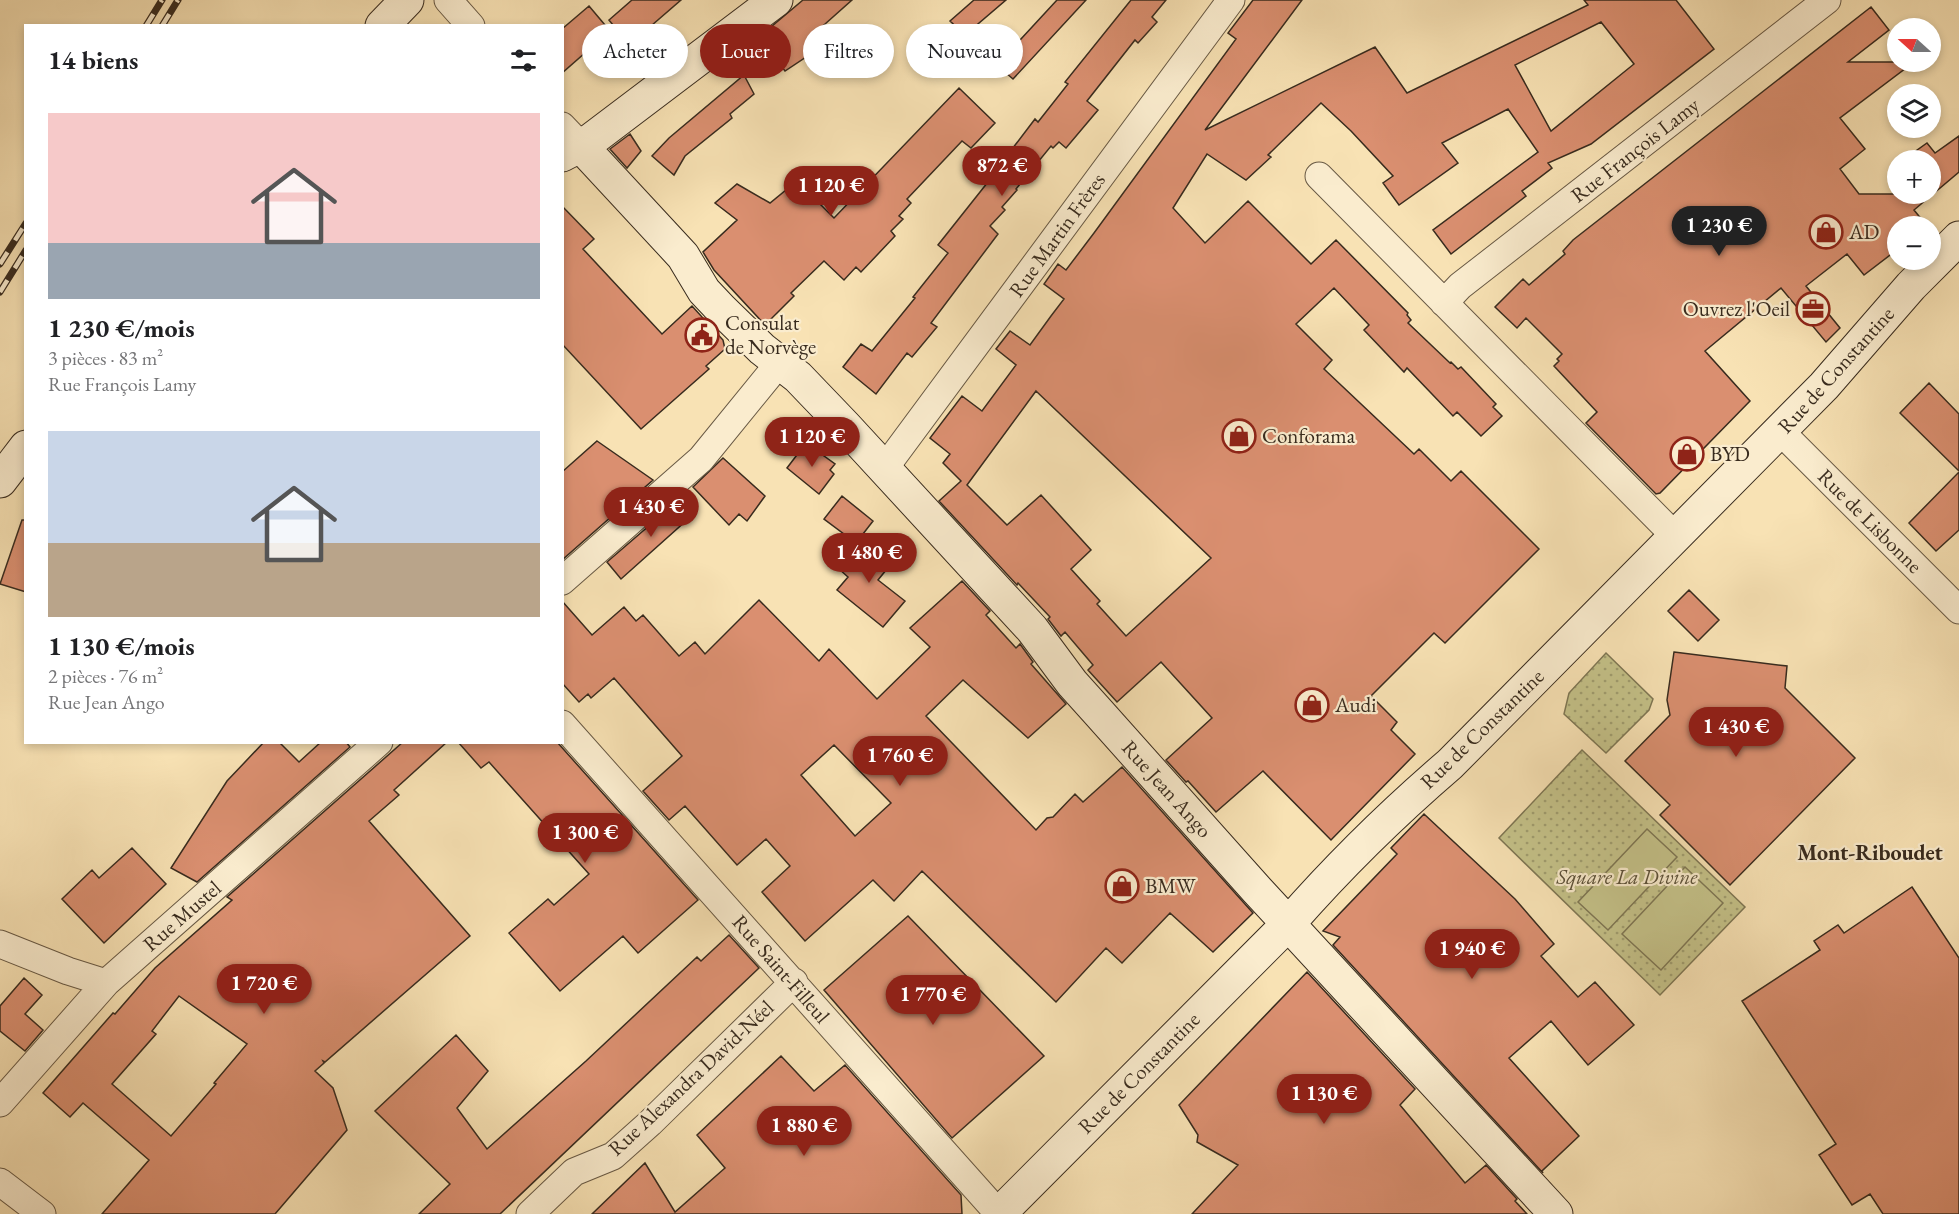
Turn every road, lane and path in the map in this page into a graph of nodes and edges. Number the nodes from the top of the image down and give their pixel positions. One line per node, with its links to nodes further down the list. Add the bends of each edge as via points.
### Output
1 (407, 0): 6 (street)
2 (448, 0): 7 (street)
3 (776, 0): 8 (street)
4 (1231, 0): 15 (street, Rue Martin Frères)
5 (1827, 0): 11 (street, Rue François Lamy, via 1460,286)
6 (384, 24)
7 (469, 24)
8 (569, 143): 12 (street, Rue Jean Ango, via 683,256 716,303)
9 (1319, 176): 11 (street)
10 (1959, 238): 13 (street, Rue de Constantine)
11 (1444, 303): 17 (street)
12 (780, 362): 15 (street, Rue Jean Ango); 18 (street, via 701,459)
13 (1780, 431): 17 (street, Rue de Constantine); 19 (street, Rue de Lisbonne)
14 (24, 450): 16 (street)
15 (884, 469): 22 (street, Rue Jean Ango, via 1032,629 1072,683)
16 (0, 481)
17 (1675, 536): 22 (street, Rue de Constantine)
18 (564, 579)
19 (1959, 610)
20 (564, 726): 24 (street, Rue Saint-Filleul)
21 (377, 744): 25 (street, Rue Mustel)
22 (1289, 923): 30 (street, Rue de Constantine); 31 (street, Rue Jean Ango)
23 (0, 944): 25 (street)
24 (794, 982): 29 (street, Rue Alexandra David-Néel, via 613,1156 574,1172); 30 (street, Rue Saint-Filleul)
25 (106, 983): 26 (street, Rue Mustel)
26 (0, 1103)
27 (0, 1182): 28 (street)
28 (42, 1214)
29 (530, 1214)
30 (999, 1214)
31 (1556, 1214)

